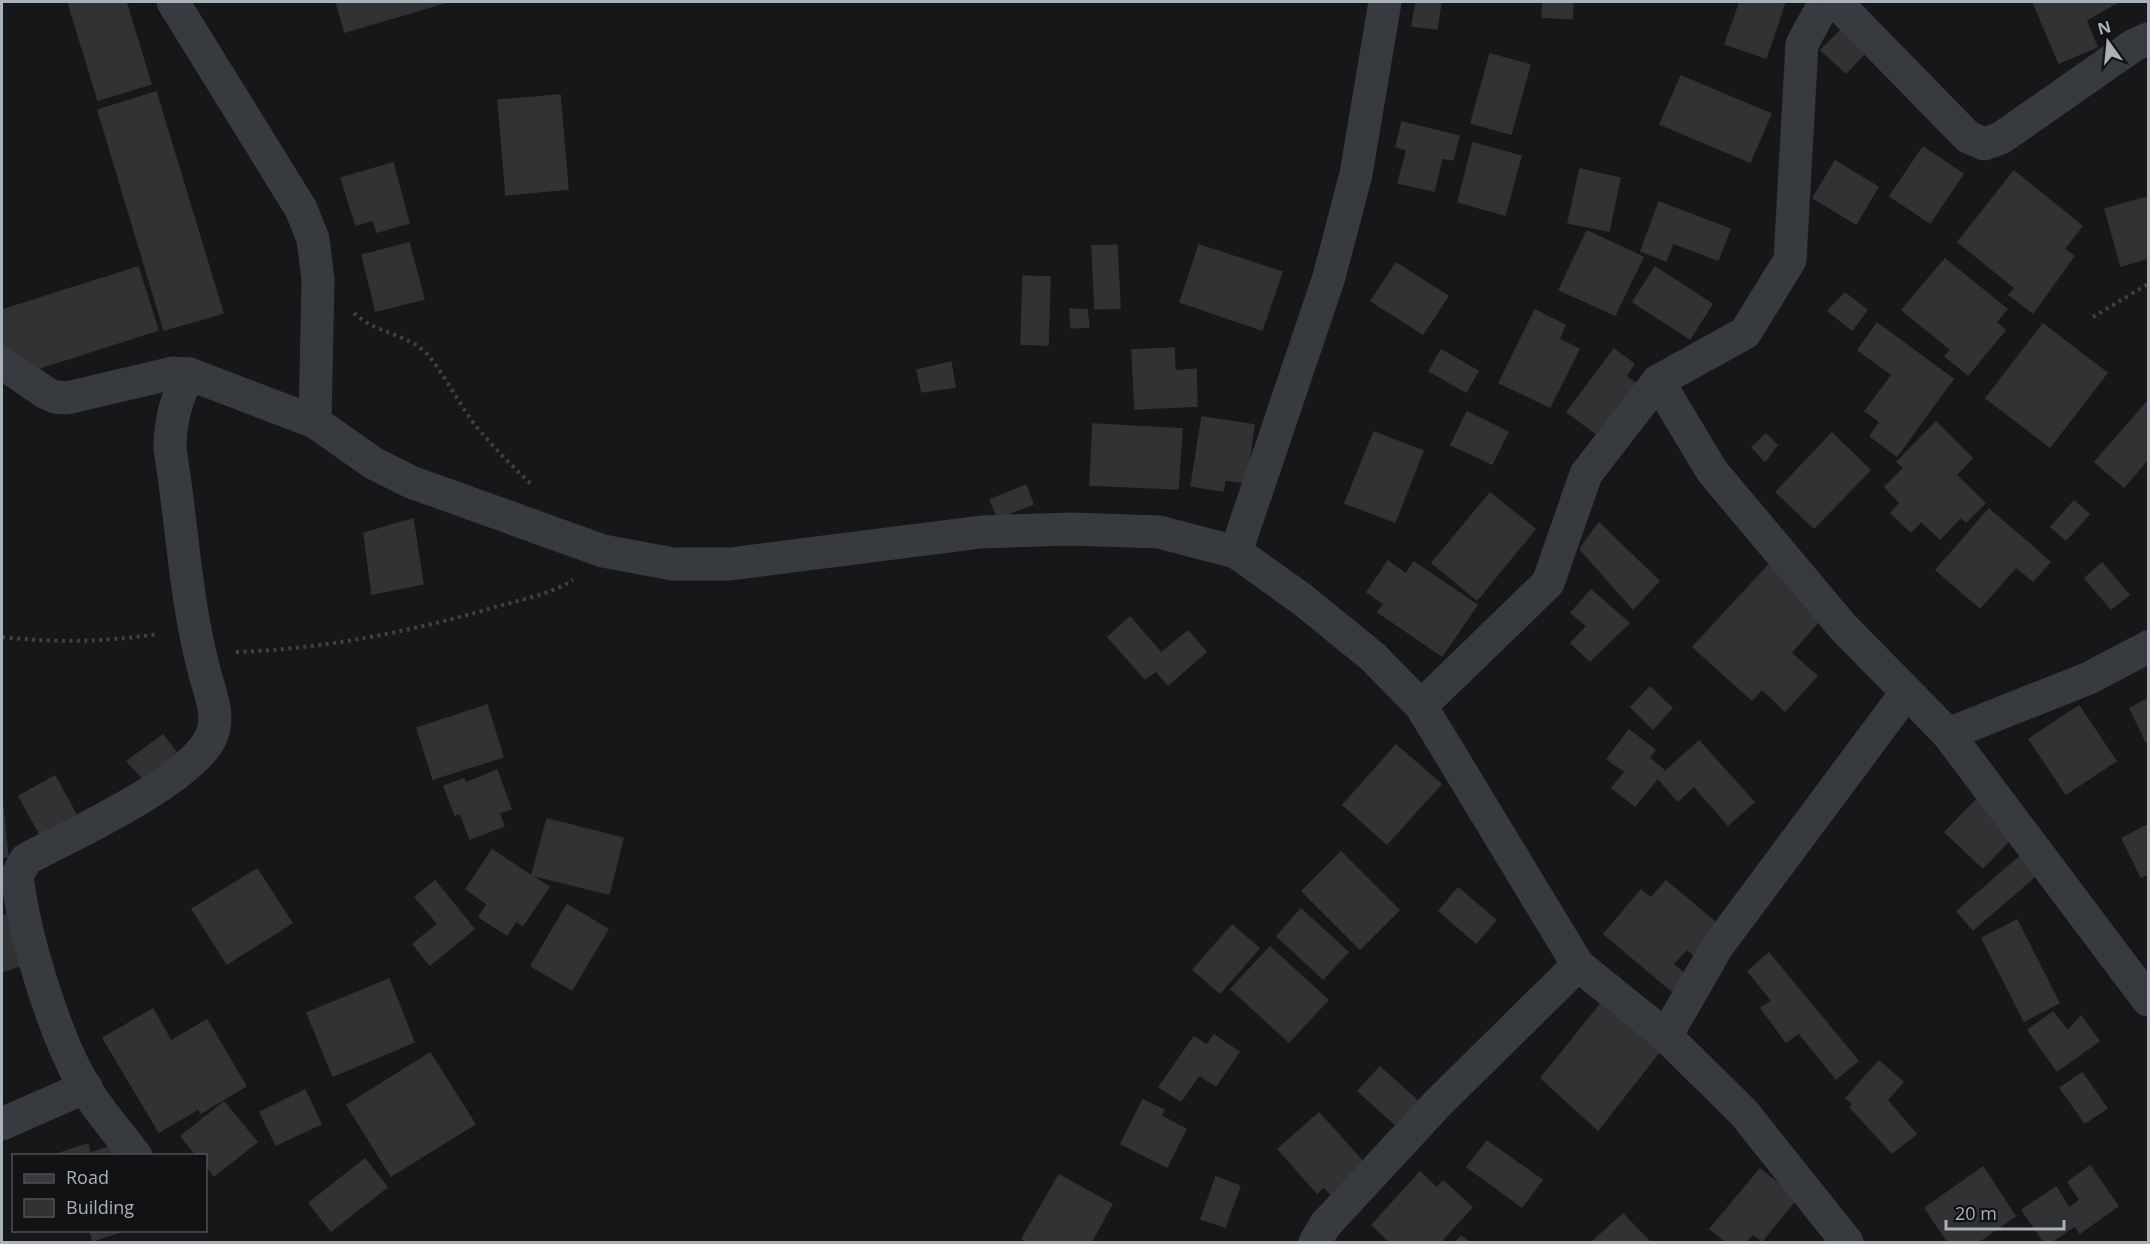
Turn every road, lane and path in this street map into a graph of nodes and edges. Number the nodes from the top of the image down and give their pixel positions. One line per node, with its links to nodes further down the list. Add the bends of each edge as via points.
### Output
1 (173, 2): 6 (street, via 301,209 313,238)
2 (1385, 2): 15 (street, via 1356,174 1329,277)
3 (1825, 2): 11 (street, via 1802,44 1790,260 1745,333)
4 (1836, 2): 5 (street, via 1968,137 1984,144 2001,138)
5 (2148, 39)
6 (318, 280): 12 (street); 13 (path, via 364,323 410,341 428,355 473,421)
7 (2148, 284): 8 (path)
8 (2093, 317)
9 (2, 363): 10 (street, via 55,397 67,398 173,373)
10 (189, 374): 12 (street); 16 (street, via 170,424 170,449)
11 (1658, 381): 19 (street, via 1712,471 1842,626); 20 (street, via 1586,474 1548,583)
12 (315, 422): 14 (street, via 373,463 411,482)
13 (533, 486)
14 (603, 551): 15 (street, via 674,564 730,564 981,532 1071,529 1159,532); 16 (path, via 584,573 543,594 475,614 347,642 277,651 226,652 211,648)
15 (1236, 552): 20 (street, via 1373,657)
16 (195, 635): 17 (path, via 51,643); 25 (street, via 216,717 204,749 181,770 132,802 26,859 17,876 33,951 70,1057)
17 (2, 637)
18 (2148, 647): 21 (street, via 2089,678)
19 (1906, 693): 21 (street); 24 (street, via 1717,947)
20 (1421, 706): 22 (street)
21 (1948, 734): 23 (street)
22 (1578, 965): 24 (street); 28 (street, via 1438,1103 1325,1225)
23 (2148, 1000)
24 (1666, 1036): 29 (street, via 1744,1113)
25 (86, 1087): 26 (street); 27 (street)
26 (2, 1124)
27 (135, 1154)
28 (1315, 1242)
29 (1847, 1242)

